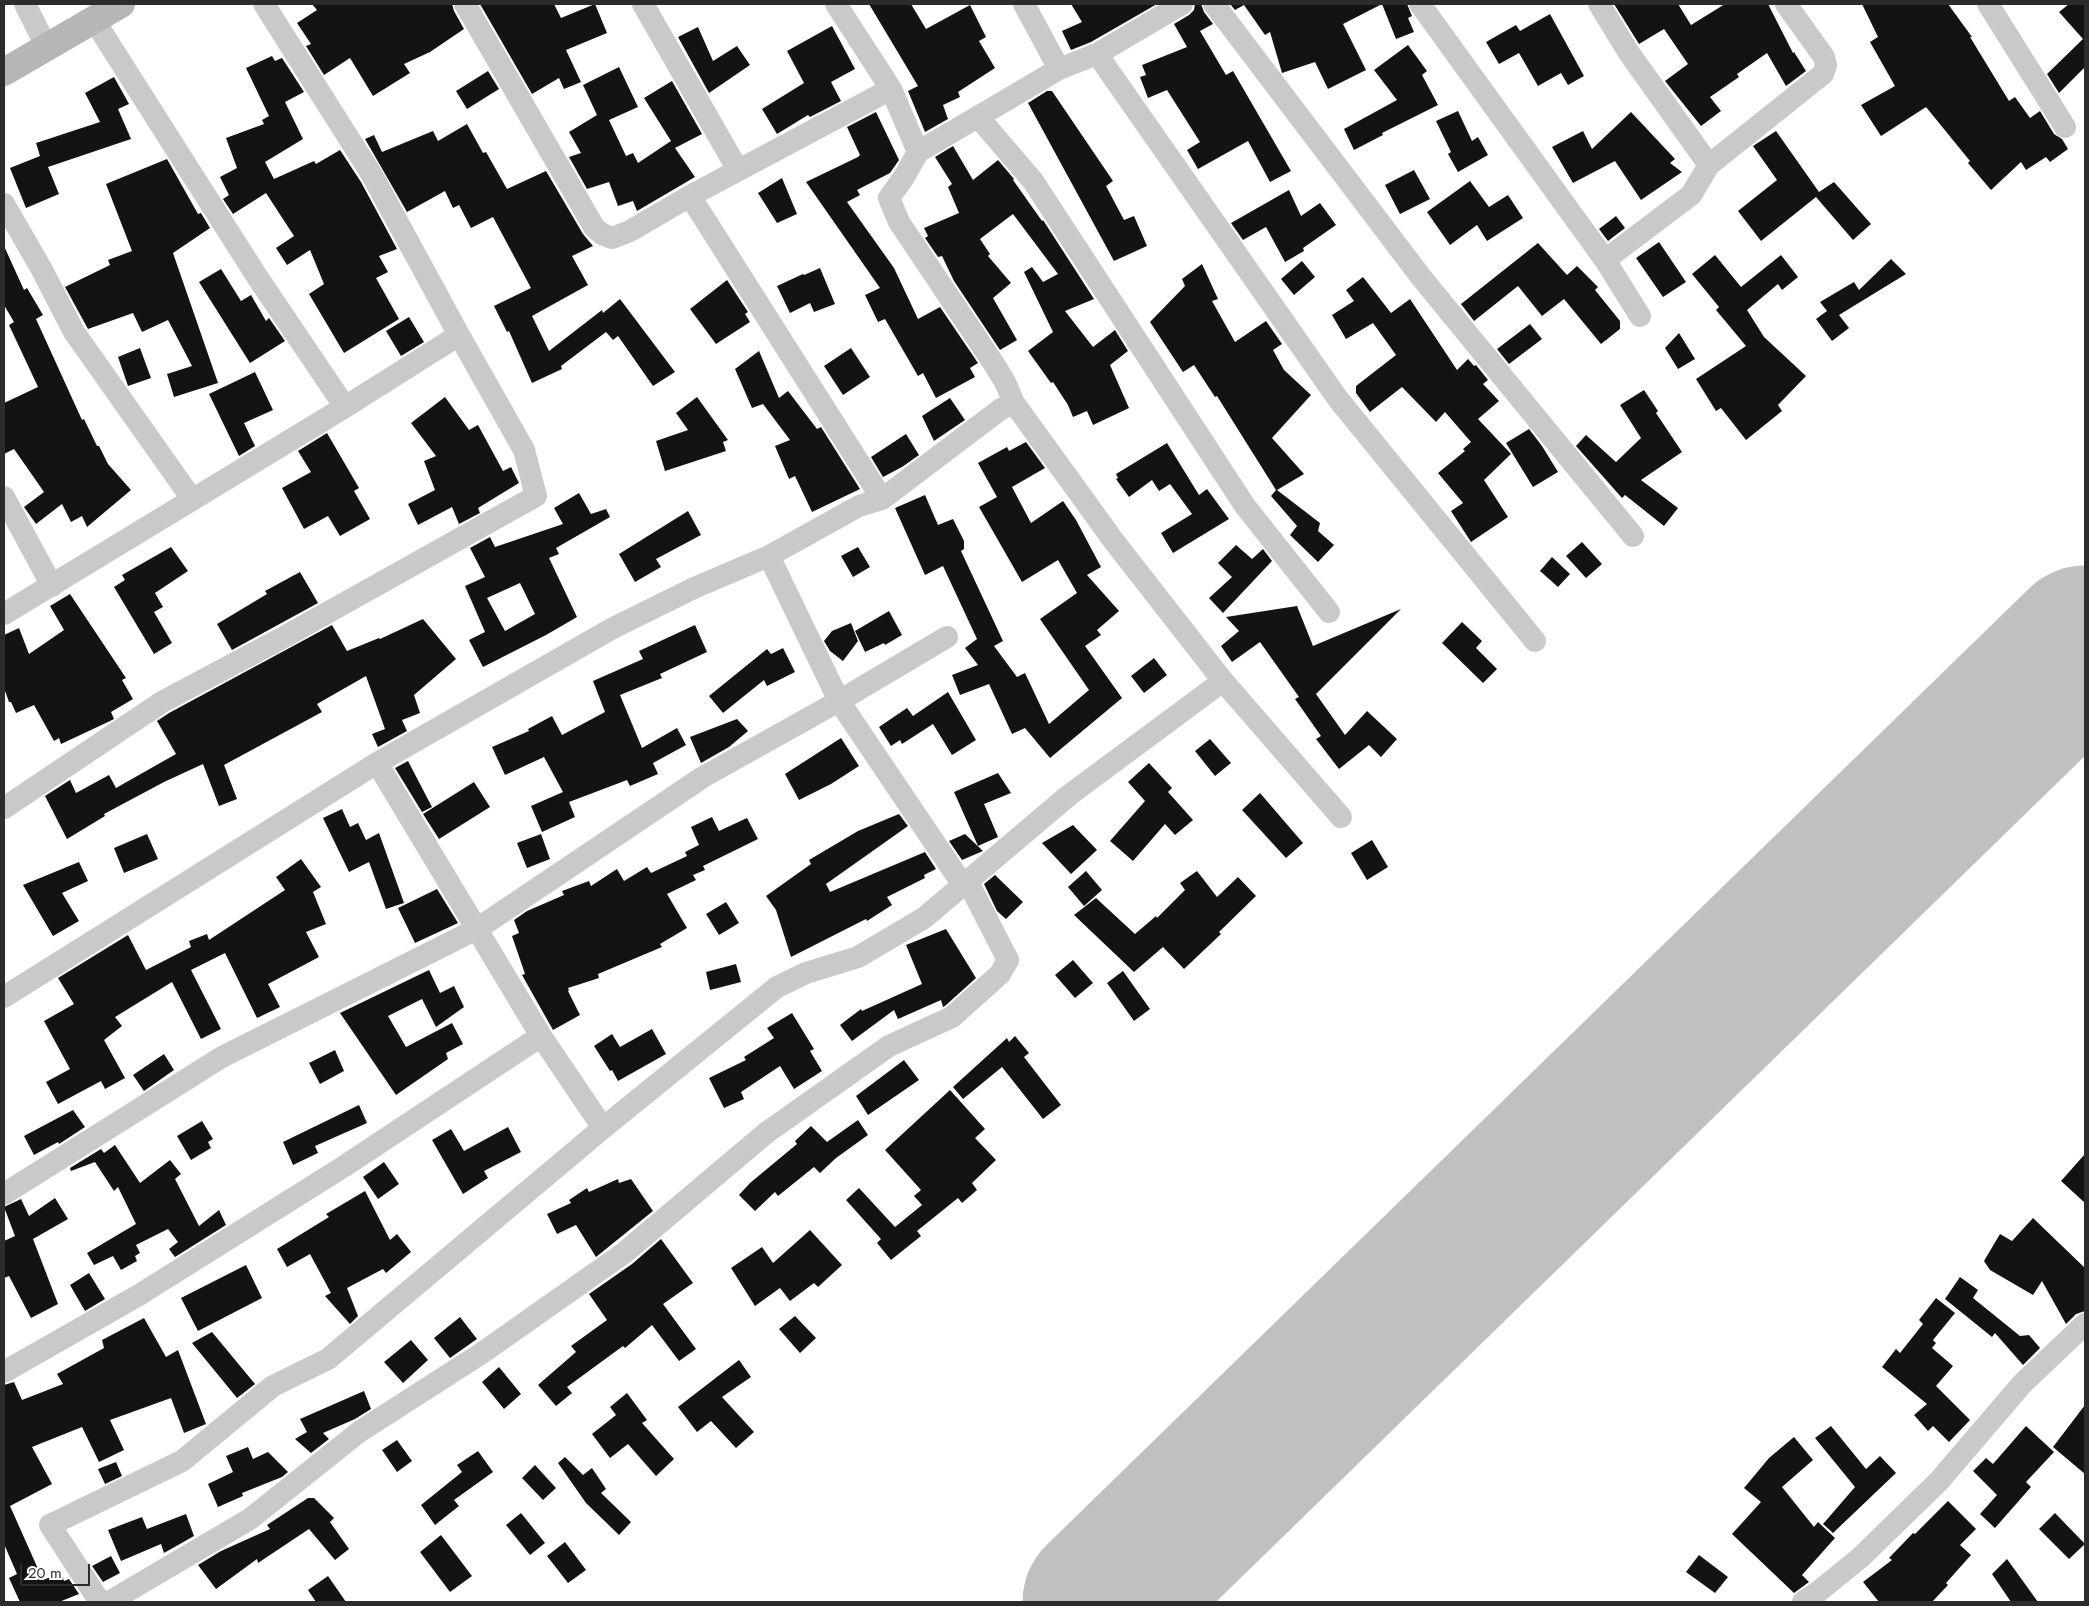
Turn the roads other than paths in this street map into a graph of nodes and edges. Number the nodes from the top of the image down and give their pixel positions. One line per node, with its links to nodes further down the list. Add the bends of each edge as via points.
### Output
1 (25, 4): 15 (street)
2 (122, 4): 14 (main road)
3 (264, 4): 29 (street, via 372,175)
4 (465, 4): 25 (street, via 594,227 602,234 612,238 630,231)
5 (643, 4): 24 (street)
6 (836, 4): 19 (street)
7 (1024, 4): 17 (street)
8 (1182, 4): 16 (street)
9 (1214, 4): 35 (street, via 1421,276)
10 (1420, 4): 27 (street)
11 (1599, 4): 23 (street, via 1629,53)
12 (1786, 4): 23 (street, via 1824,57 1823,74)
13 (1988, 4): 21 (street)
14 (94, 20): 15 (main road); 31 (street, via 256,275)
15 (47, 48): 18 (main road)
16 (1097, 54): 17 (street); 41 (street, via 1338,399)
17 (1059, 69): 20 (street)
18 (4, 72)
19 (891, 89): 22 (street); 24 (street)
20 (979, 118): 22 (street); 38 (street, via 1033,181 1245,506)
21 (2065, 127)
22 (918, 152): 30 (street, via 889,198 899,222 994,364)
23 (1710, 165): 27 (street, via 1691,194)
24 (738, 170): 25 (street)
25 (690, 196): 34 (street)
26 (4, 204): 33 (street, via 42,268 74,332)
27 (1605, 260): 28 (street)
28 (1640, 316)
29 (459, 335): 31 (street); 45 (street, via 524,450 536,496 162,702)
30 (1014, 403): 34 (street, via 1001,409); 42 (street, via 1113,540)
31 (345, 407): 33 (street)
32 (4, 497): 37 (street)
33 (192, 499): 37 (street)
34 (882, 499): 36 (street, via 859,506)
35 (1633, 536)
36 (769, 556): 43 (street); 44 (street, via 613,628)
37 (52, 586): 39 (street)
38 (1329, 612)
39 (4, 614)
40 (947, 637): 43 (street)
41 (1535, 641)
42 (1224, 681): 46 (street); 47 (street, via 1068,796)
43 (839, 701): 47 (street); 48 (street, via 704,777)
44 (377, 763): 48 (street); 49 (street)
45 (4, 808)
46 (1342, 817)
47 (964, 884): 51 (street, via 924,918 858,957 806,973 777,987); 56 (street, via 970,886 1008,960 1000,974 952,1017 889,1046 766,1133 624,1253 482,1353 359,1432 250,1519)
48 (477, 929): 50 (street); 52 (street, via 222,1058)
49 (4, 997)
50 (541, 1036): 51 (street); 54 (street, via 343,1167 139,1295)
51 (603, 1128): 55 (street, via 328,1359 273,1386 182,1461 50,1525)
52 (4, 1194)
53 (2085, 1324): 57 (street, via 2022,1384 1939,1481 1861,1557)
54 (4, 1372)
55 (100, 1602)
56 (109, 1602)
57 (1803, 1602)

